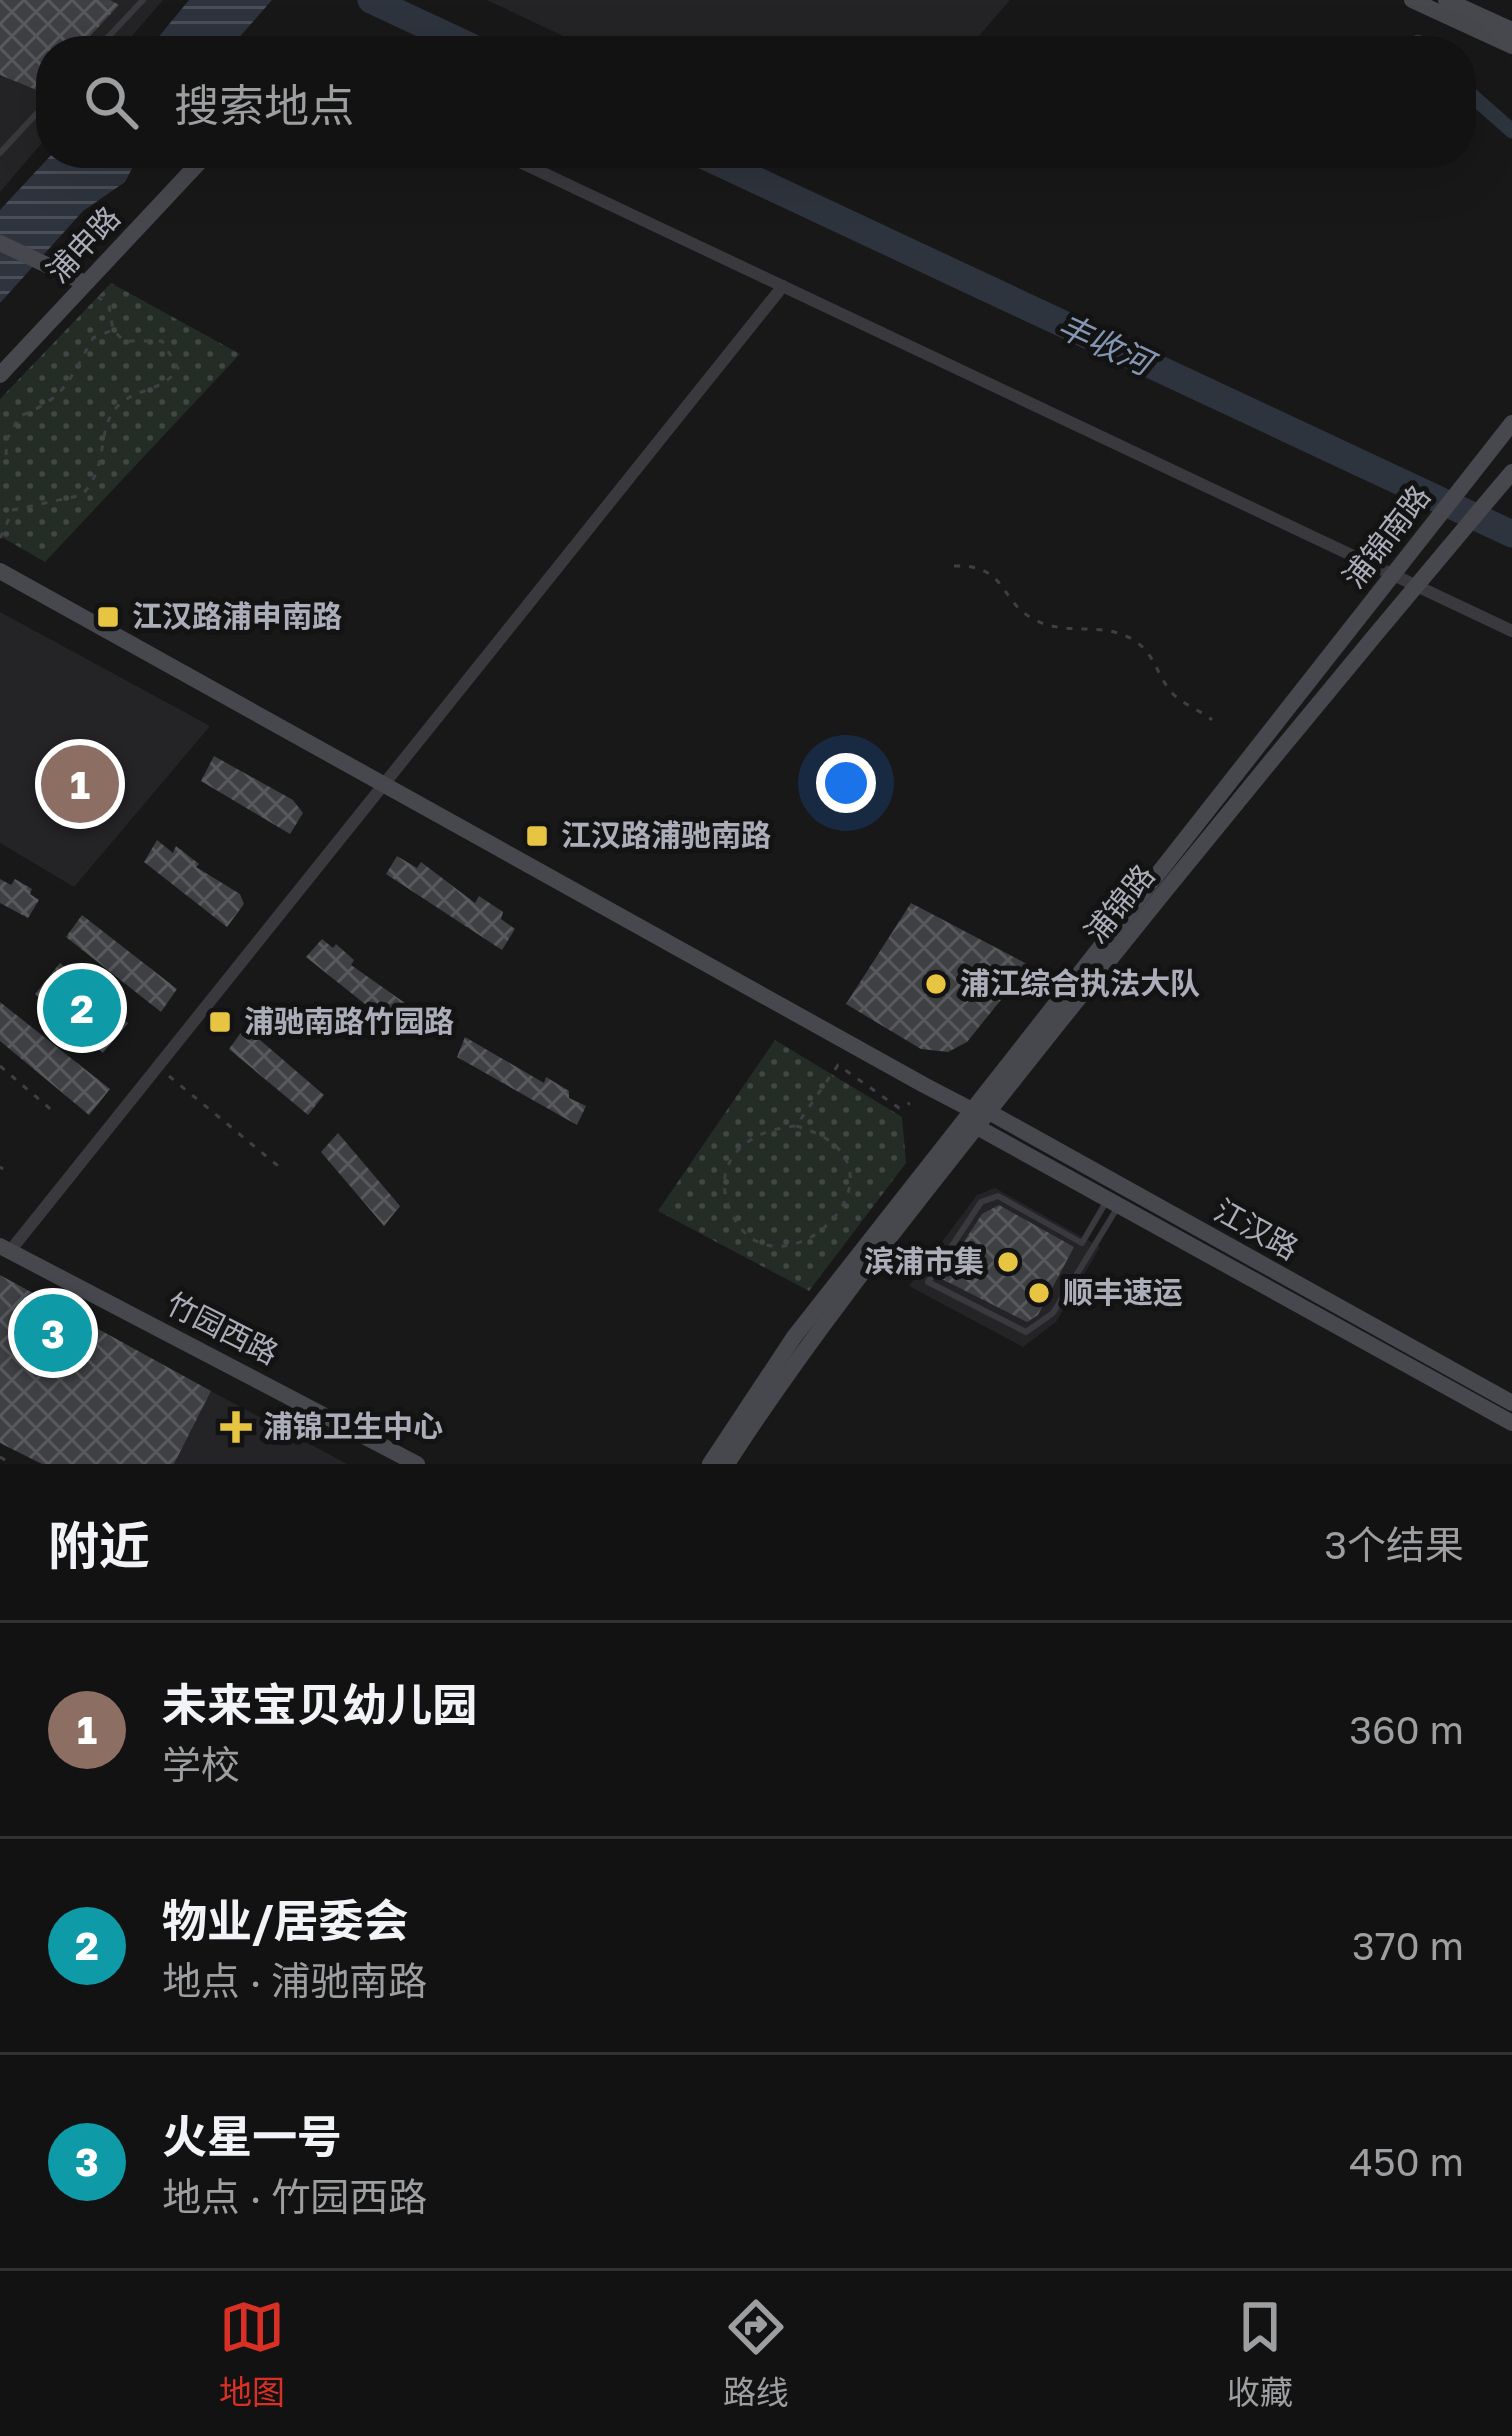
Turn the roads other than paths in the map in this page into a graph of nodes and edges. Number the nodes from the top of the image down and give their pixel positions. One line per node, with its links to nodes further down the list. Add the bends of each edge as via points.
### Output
1 (143, 0): 5 (lane)
2 (1412, 0): 6 (street)
3 (1446, 0): 4 (street)
4 (1512, 30)
5 (109, 36)
6 (1512, 46)
7 (36, 114): 8 (lane)
8 (0, 153)
9 (194, 168): 12 (street, 浦申路)
10 (533, 168): 13 (street)
11 (0, 243): 12 (street)
12 (85, 283): 14 (street, 浦申路)
13 (783, 286): 19 (street); 23 (street)
14 (0, 375)
15 (1512, 423): 19 (street, 浦锦南路)
16 (1512, 472): 17 (street, 浦锦南路)
17 (1436, 560): 20 (street, 浦锦路)
18 (0, 571): 23 (street)
19 (1393, 574): 20 (street); 22 (street, 浦锦南路)
20 (1415, 584): 21 (street); 24 (street, 浦锦路)
21 (1512, 631)
22 (1306, 685): 24 (street, 浦锦路)
23 (386, 784): 24 (street); 26 (street)
24 (979, 1116): 25 (street); 27 (street, 江汉路); 30 (street, 浦锦路, via 794,1337); 31 (street, 浦锦路)
25 (1113, 1202): 25 (lane, via 1082,1243 998,1196 981,1202 928,1282 1026,1332 1053,1313); 28 (street)
26 (5, 1249): 29 (street, 竹园西路)
27 (1512, 1403)
28 (1512, 1423)
29 (417, 1464)
30 (710, 1464)
31 (727, 1464)

